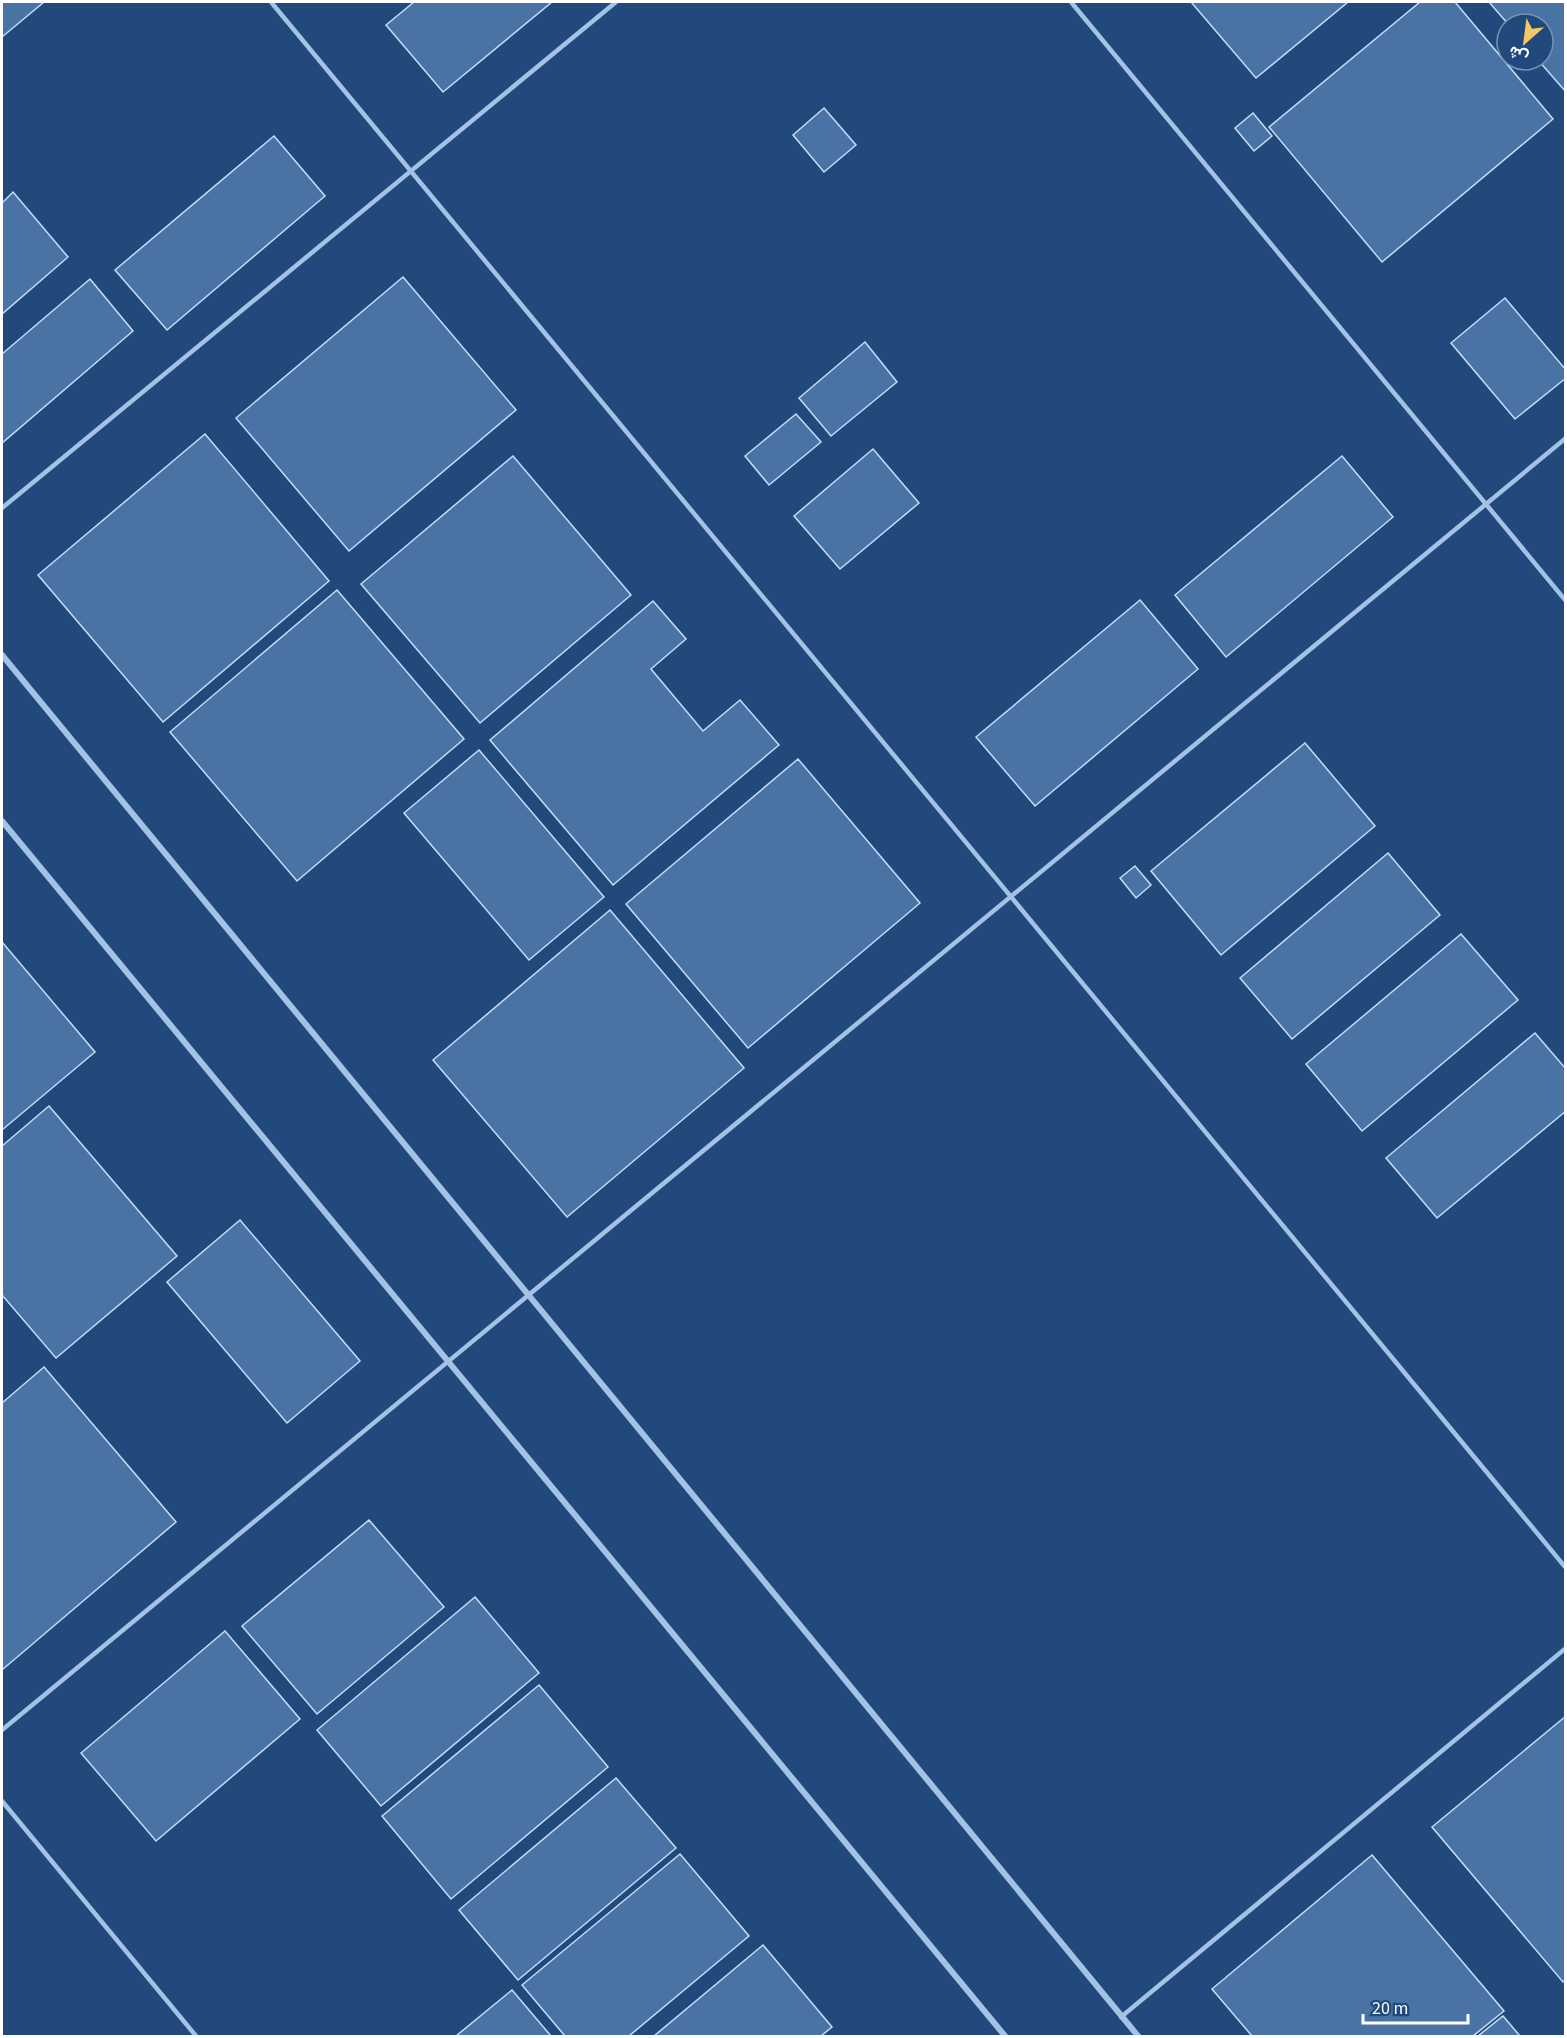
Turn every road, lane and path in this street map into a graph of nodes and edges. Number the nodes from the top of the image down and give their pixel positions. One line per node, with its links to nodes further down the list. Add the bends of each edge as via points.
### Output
1 (271, 2): 4 (lane)
2 (616, 2): 4 (lane)
3 (1071, 2): 6 (lane)
4 (410, 171): 7 (lane); 11 (lane)
5 (1566, 438): 6 (lane)
6 (1486, 504): 8 (lane); 11 (lane)
7 (2, 508)
8 (1566, 600)
9 (2, 655): 12 (street)
10 (2, 821): 13 (street)
11 (1010, 896): 12 (lane); 14 (lane)
12 (526, 1296): 13 (lane); 18 (street)
13 (447, 1362): 16 (lane); 20 (street)
14 (1566, 1568)
15 (1566, 1647): 18 (lane)
16 (2, 1730)
17 (2, 1801): 19 (lane)
18 (1121, 2016): 21 (street)
19 (196, 2037)
20 (1005, 2037)
21 (1138, 2037)

